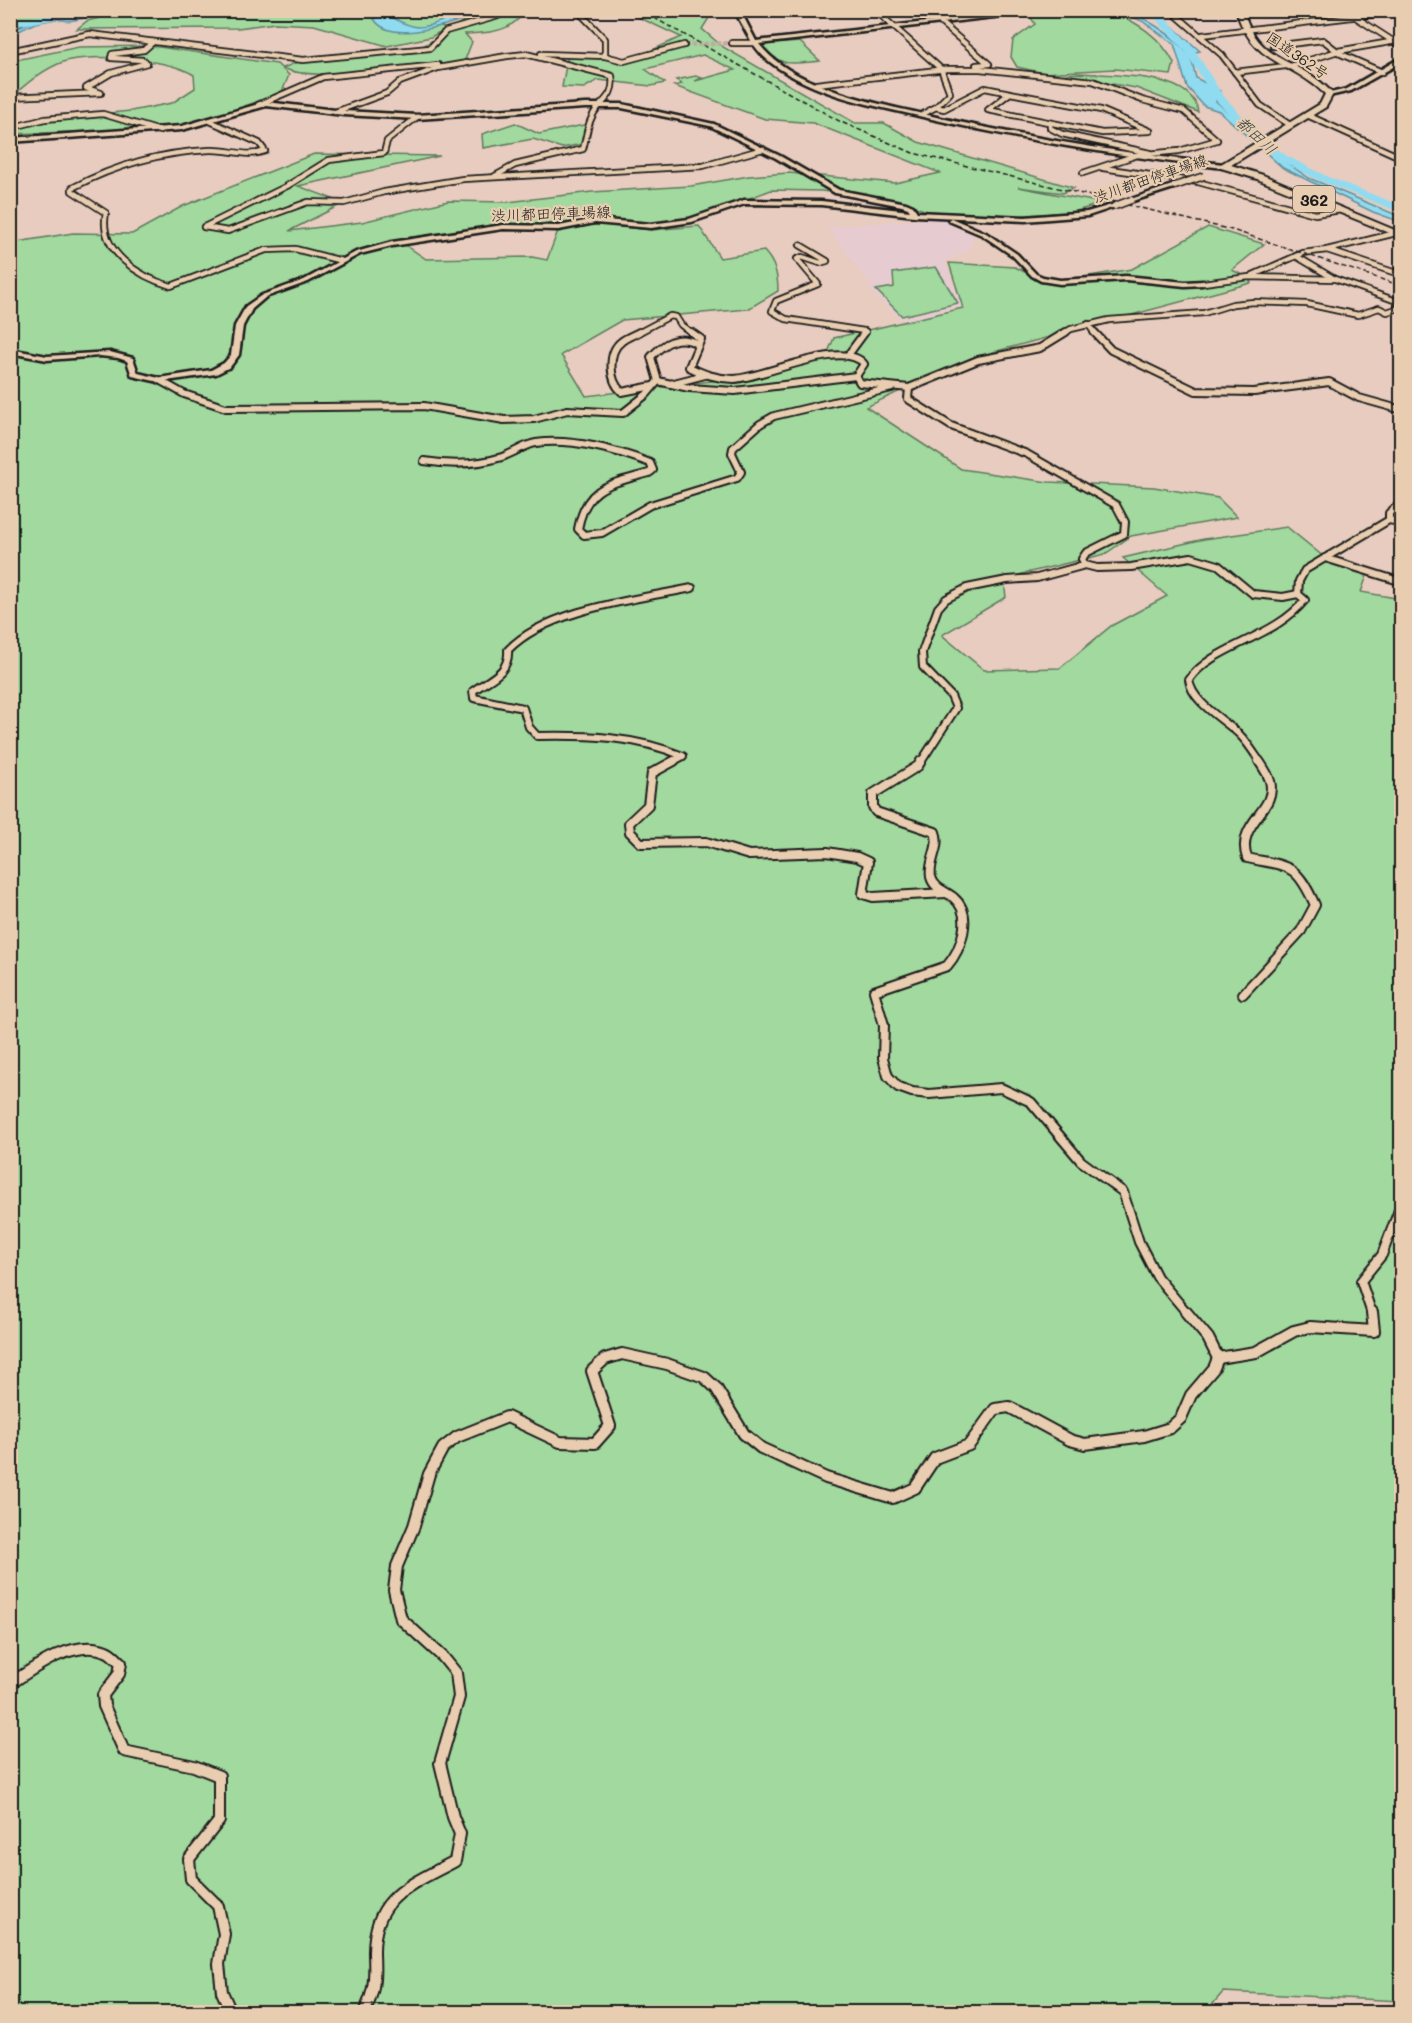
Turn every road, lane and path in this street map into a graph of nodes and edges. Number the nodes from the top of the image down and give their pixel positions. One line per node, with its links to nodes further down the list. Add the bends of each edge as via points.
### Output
1 (511, 10): 15 (street, via 447,32 430,48 316,60)
2 (577, 10): 25 (street, via 605,39)
3 (737, 10): 18 (street)
4 (875, 10): 11 (street)
5 (1053, 10): 10 (street)
6 (1196, 10): 13 (street, via 1175,14)
7 (1239, 10): 12 (highway, 国道362号)
8 (1401, 12): 9 (street)
9 (1357, 18): 12 (street); 16 (street)
10 (941, 23): 11 (street); 29 (street, via 989,64)
11 (894, 28): 18 (street); 29 (street)
12 (1246, 31): 13 (street); 28 (highway, 国道362号)
13 (1202, 35): 30 (street)
14 (1401, 40): 16 (street)
15 (153, 42): 22 (street, via 90,34); 35 (street, via 144,50 112,54 111,58 147,63 87,86 101,93)
16 (1393, 42): 21 (street); 23 (street)
17 (732, 43): 18 (street)
18 (754, 43): 32 (street, via 772,62)
19 (684, 45): 25 (street, via 631,60)
20 (1273, 46): 23 (street, via 1323,40)
21 (1401, 47)
22 (10, 51)
23 (1338, 51): 28 (street); 31 (street)
24 (541, 54): 25 (street)
25 (605, 56)
26 (1401, 60): 31 (street)
27 (449, 65): 36 (street, via 323,77); 37 (street, via 526,54 606,73 613,82); 39 (street)
28 (1287, 67): 30 (street); 34 (highway, 国道362号)
29 (941, 69): 32 (street); 38 (street, via 951,91); 50 (street, via 980,69 1093,81 1184,111 1217,140 1179,151)
30 (1236, 72): 45 (street, via 1263,110)
31 (1382, 72): 34 (street, via 1349,90)
32 (816, 84): 40 (street, via 855,99)
33 (1011, 92): 38 (street, via 986,88 944,109); 44 (street, via 988,110); 44 (street, via 1101,110 1150,131 1102,134)
34 (1329, 94): 41 (highway, 国道362号, via 1323,105)
35 (10, 97)
36 (258, 105): 39 (street); 43 (street)
37 (604, 105): 42 (street); 49 (street, via 712,125); 56 (street, via 592,115 581,151 515,165)
38 (936, 107): 40 (street)
39 (335, 112): 42 (street)
40 (923, 114): 51 (street)
41 (1307, 115): 45 (highway, 国道362号); 52 (street)
42 (417, 117): 56 (street, via 387,141 384,153 319,164 287,186 204,227 228,231 308,202 344,203 402,189)
43 (210, 121): 47 (street); 64 (street, via 259,143 266,151 184,153 124,168 72,188 106,213 102,222 104,234 114,251 171,286 272,249 302,250)
44 (1050, 123): 50 (street, via 1050,128 1062,134)
45 (1290, 125): 53 (highway, 国道362号)
46 (10, 128): 47 (street, via 45,118 103,114)
47 (160, 131): 48 (street)
48 (10, 140)
49 (763, 149): 56 (street, via 703,166); 58 (street, via 837,192 904,204)
50 (1150, 153): 51 (street)
51 (1137, 155): 53 (street); 54 (street)
52 (1401, 158)
53 (1224, 166): 57 (highway, 362); 59 (street, 渋川都田停車場線, bridge, via 1115,206 1063,217)
54 (1099, 167): 55 (street); 57 (street, via 1198,182 1315,214)
55 (1083, 173)
56 (494, 177)
57 (1341, 210): 60 (highway, 362)
58 (914, 214): 59 (street, 渋川都田停車場線); 64 (street, 渋川都田停車場線, via 821,203 744,202 690,221 651,226 595,221 559,228 481,230 392,244)
59 (943, 215): 68 (street, via 975,229 1015,255 1041,279 1060,282 1126,278)
60 (1399, 235): 62 (street)
61 (800, 245): 73 (street, via 826,261 797,259 818,284 776,301 772,311 786,319 864,331)
62 (1327, 250): 63 (street); 65 (street)
63 (1296, 256): 66 (street); 67 (street)
64 (342, 261): 76 (street, 渋川都田停車場線, via 306,281 264,296 249,308 239,326 235,355 227,366 213,372)
65 (1401, 274)
66 (1249, 277): 67 (street); 68 (street)
67 (1335, 279): 69 (street)
68 (1203, 283)
69 (1401, 305): 70 (street, via 1387,312 1379,308 1358,315 1307,304 1254,302 1204,313)
70 (1088, 324): 80 (street, via 1071,328 1040,348 978,360); 81 (street, via 1112,350 1196,391 1254,392 1329,382 1359,399)
71 (698, 344): 74 (street, via 689,367); 77 (street, via 678,338 667,340 651,357); 77 (street, via 701,339 697,334 670,316 620,342 611,359 616,387 622,392)
72 (10, 351): 76 (street, via 46,358 103,353 122,356 130,360 135,374)
73 (848, 355): 74 (street, via 819,358 756,377 729,379); 75 (street, via 858,357 864,364)
74 (707, 374): 78 (street)
75 (856, 376): 78 (street, via 735,391); 79 (street, via 860,383)
76 (159, 380): 77 (street, via 184,394 226,408 424,406 504,420 534,419 567,410 619,414 635,406)
77 (655, 384): 78 (street)
78 (668, 384)
79 (892, 388): 80 (street); 82 (street, via 774,417 733,448 741,472 737,478 650,505 595,535 584,535 578,529 589,497 597,489 649,473 653,470 650,463 630,455 549,442 534,443 482,462)
80 (909, 388): 87 (street, via 908,399 951,426 1027,454 1116,505 1124,517 1124,534 1086,553 1082,558)
81 (1401, 410)
82 (424, 461)
83 (1401, 502): 84 (street, via 1389,513)
84 (1389, 520): 85 (street); 86 (street)
85 (1401, 523)
86 (1325, 558): 88 (street); 90 (street, via 1301,576)
87 (1085, 565): 90 (street, via 1131,567 1191,557 1218,565 1253,594); 91 (street, via 1037,578 967,588 946,599 933,618 922,664 951,696 956,708 925,759 873,794 873,807 885,817 935,832 938,839 930,867 932,880)
88 (1401, 582)
89 (692, 588): 91 (street, via 600,607 517,637 508,650 510,660 506,669 472,691 474,698 523,708 529,727 537,736 600,735 655,744 683,756 652,773 648,805 629,823 630,832 641,843 708,842 750,855 853,856 868,862 863,894 873,897)
90 (1298, 594): 92 (street, via 1305,600 1286,620 1216,658 1189,680 1205,705 1248,745 1271,783 1267,801 1243,839 1247,858 1289,867 1302,877 1315,905 1310,921 1297,939 1255,976)
91 (946, 893): 94 (street, via 959,902 964,915 963,932 951,963 874,991 885,1026 886,1071 909,1092 928,1095 999,1088 1031,1102 1081,1161 1123,1192 1139,1242 1157,1277 1208,1338)
92 (1243, 994)
93 (1401, 1202): 94 (street, via 1382,1256 1361,1281 1374,1318 1374,1331 1310,1327 1294,1331 1256,1352)
94 (1218, 1358): 97 (street, via 1191,1395 1181,1418 1170,1428 1126,1440 1085,1444 1009,1407 1000,1407 969,1445 935,1458 915,1488 893,1498 847,1485 762,1449 739,1429 721,1395 697,1371 623,1353 601,1359 592,1371 610,1426 595,1443 572,1446 507,1418 457,1437 443,1449 429,1474 397,1566 394,1590 401,1618 456,1673 459,1697 440,1763 460,1834 455,1861 401,1890 387,1903 372,1947 374,2001)
95 (10, 1684): 96 (street, via 55,1656 96,1649 107,1652 121,1663 119,1674 103,1695 104,1706 124,1751 141,1758 200,1765 219,1776 219,1821 189,1859 191,1879 218,1906 224,1934 219,1964 222,1992)
96 (231, 2013)
97 (364, 2013)

